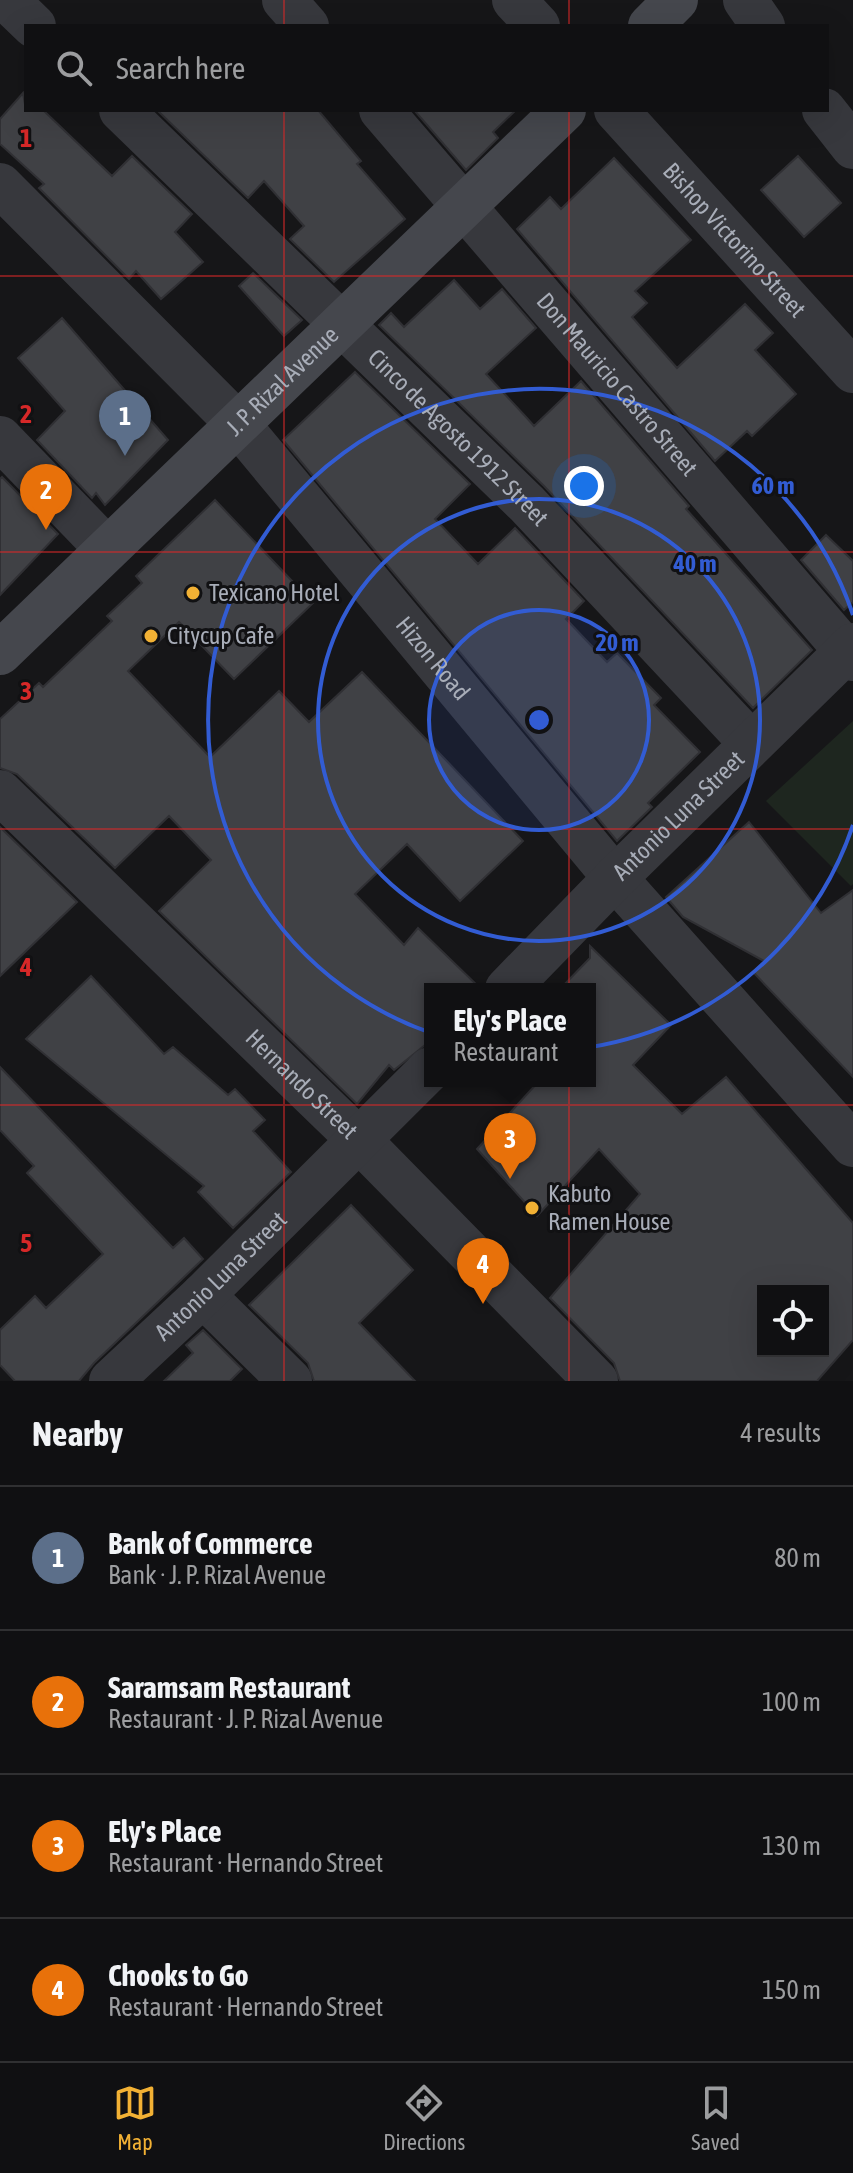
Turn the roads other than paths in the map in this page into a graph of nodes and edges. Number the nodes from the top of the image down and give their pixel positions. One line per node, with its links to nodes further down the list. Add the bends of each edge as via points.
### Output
1 (7, 0): 6 (street)
2 (284, 0): 7 (street)
3 (514, 0): 8 (street)
4 (676, 0): 9 (main road)
5 (745, 0): 10 (street)
6 (32, 24)
7 (305, 24)
8 (536, 24)
9 (652, 24)
10 (762, 24)
11 (123, 112): 19 (street, Cinco de Agosto 1912 Street)
12 (383, 112): 18 (street, Don Mauricio Castro Street)
13 (562, 112): 18 (main road, J. P. Rizal Avenue)
14 (618, 112): 20 (street, Bishop Victorino Street)
15 (826, 112): 16 (street)
16 (853, 147)
17 (0, 185): 21 (street, Hizon Road)
18 (464, 204): 19 (main road, J. P. Rizal Avenue); 24 (street, Don Mauricio Castro Street)
19 (340, 322): 21 (main road, J. P. Rizal Avenue); 26 (street, Cinco de Agosto 1912 Street, via 527,504)
20 (853, 371)
21 (237, 423): 23 (main road, J. P. Rizal Avenue); 28 (street, Hizon Road)
22 (0, 438): 23 (street)
23 (107, 549): 25 (main road, J. P. Rizal Avenue)
24 (851, 652): 26 (street, Antonio Luna Street)
25 (0, 653)
26 (751, 743): 28 (street, Antonio Luna Street)
27 (0, 792): 31 (street, Hernando Street)
28 (615, 878): 29 (street, Antonio Luna Street); 32 (street, Hizon Road)
29 (513, 983)
30 (424, 1075): 31 (street, Antonio Luna Street)
31 (360, 1141): 33 (street, Antonio Luna Street); 36 (street, Hernando Street)
32 (853, 1145)
33 (203, 1295): 34 (street, Antonio Luna Street); 35 (street)
34 (111, 1381)
35 (290, 1381)
36 (596, 1381)

